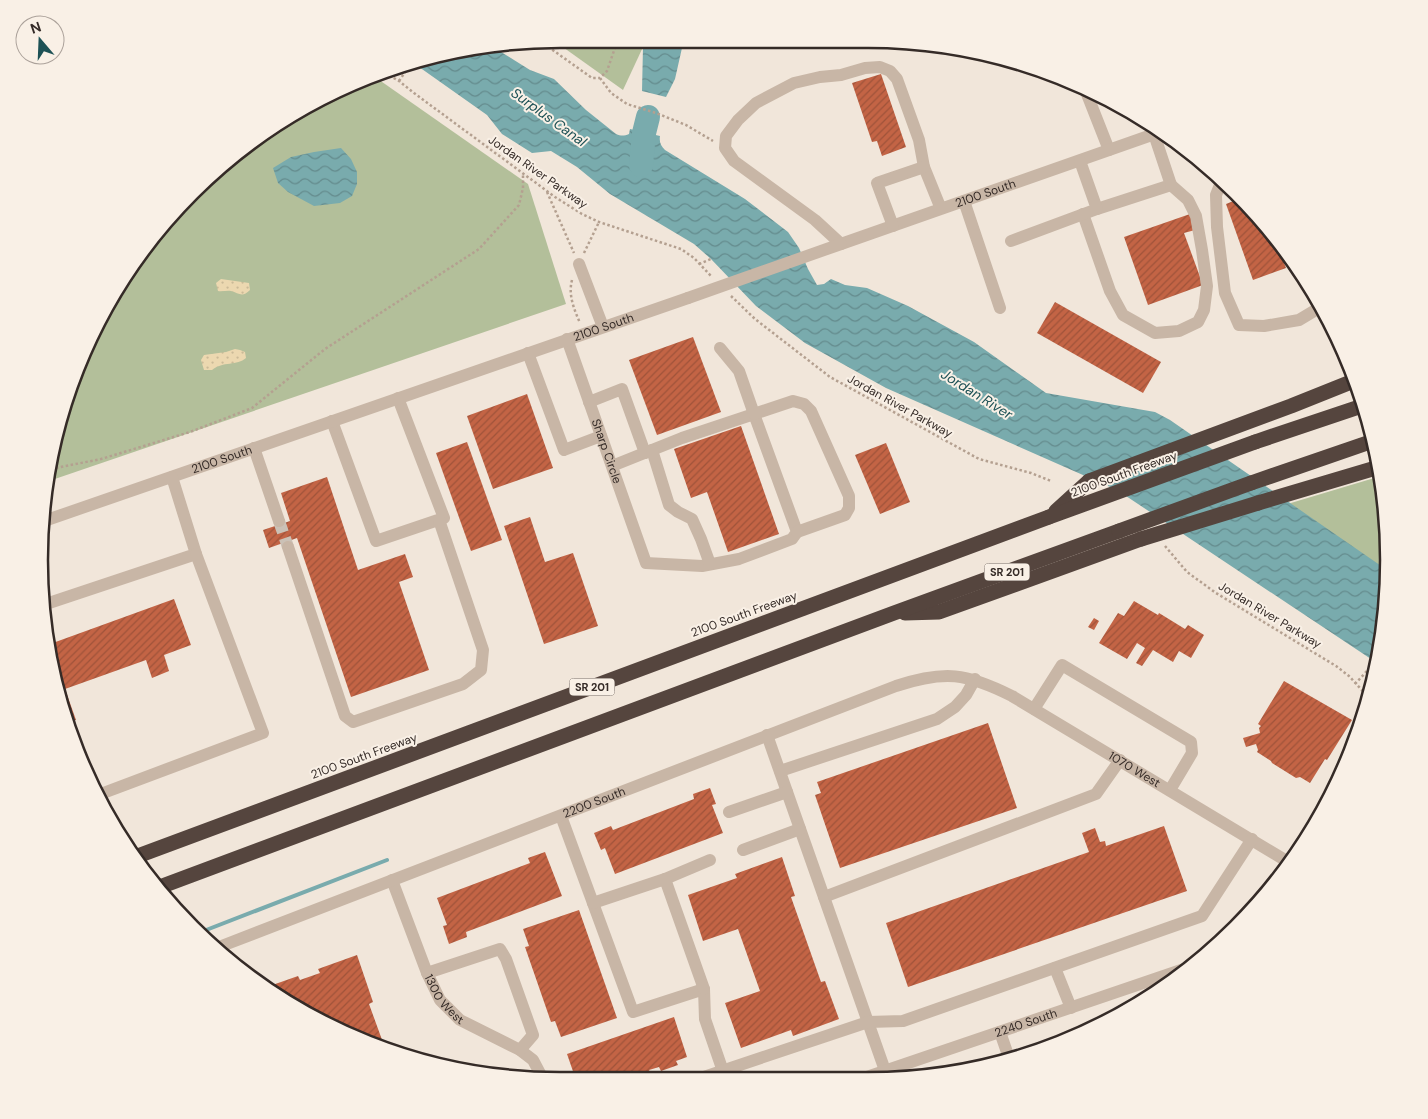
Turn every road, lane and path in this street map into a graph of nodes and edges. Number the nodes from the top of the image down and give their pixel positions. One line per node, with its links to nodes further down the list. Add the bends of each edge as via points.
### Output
1 (550, 48): 5 (path, via 592,78)
2 (615, 48): 5 (path, via 607,71)
3 (406, 72): 6 (path)
4 (391, 76): 6 (path, Jordan River Parkway)
5 (600, 78): 10 (path, via 627,104 686,125)
6 (399, 81): 14 (path, Jordan River Parkway)
7 (1088, 97): 11 (street)
8 (1154, 134): 11 (street, 2100 South)
9 (1159, 138): 15 (street)
10 (726, 148): 13 (street, via 726,136 738,120 756,103 794,83 880,67 897,79 919,140); 24 (street, via 734,161 815,220)
11 (1109, 150): 12 (street, 2100 South)
12 (1080, 161): 18 (street, 2100 South); 20 (street)
13 (924, 167): 19 (street); 22 (street, via 877,183)
14 (522, 174): 17 (path, Jordan River Parkway); 45 (path, via 519,205 479,249 325,349 252,408 181,435 101,459)
15 (1171, 185): 20 (street); 21 (street, via 1188,200 1196,216 1207,286 1204,310 1198,322 1179,331 1155,333 1123,315 1110,291)
16 (1219, 187): 28 (street, via 1216,194 1217,227 1225,293 1239,325 1264,326 1299,320)
17 (546, 190): 25 (path, Jordan River Parkway, via 582,214 681,249 699,264); 26 (path)
18 (964, 201): 19 (street, 2100 South); 27 (street)
19 (941, 209): 22 (street, 2100 South)
20 (1097, 209): 21 (street)
21 (1083, 214): 23 (street)
22 (892, 226): 24 (street, 2100 South)
23 (1011, 241)
24 (841, 244): 30 (street, 2100 South, bridge)
25 (711, 259)
26 (579, 264): 30 (street)
27 (1000, 308)
28 (1315, 310)
29 (755, 319): 48 (path, Jordan River Parkway, via 830,377 959,449 979,459)
30 (604, 327): 31 (street, 2100 South)
31 (567, 339): 33 (street, 2100 South); 36 (street, Sharp Circle)
32 (720, 348): 38 (street, via 739,370)
33 (528, 353): 35 (street, 2100 South); 40 (street, via 564,450)
34 (1349, 383): 49 (highway, bridge, via 1089,481)
35 (398, 398): 39 (street, 2100 South); 51 (street, via 444,518)
36 (589, 402): 40 (street, Sharp Circle); 43 (street, via 622,389)
37 (1357, 408): 49 (highway, 2100 South Freeway / SR 201, bridge)
38 (754, 414): 43 (street); 53 (street); 53 (street, via 793,401 804,404 849,496 845,515)
39 (332, 421): 42 (street, 2100 South); 51 (street, via 376,541)
40 (601, 436): 44 (street, Sharp Circle)
41 (1367, 443): 59 (highway, SR 201, bridge)
42 (254, 448): 47 (street, 2100 South); 52 (street)
43 (649, 451): 44 (street); 57 (street, via 669,505 692,519)
44 (612, 466): 57 (street, Sharp Circle, via 646,564)
45 (56, 468)
46 (1372, 469): 59 (highway, bridge, via 1141,539 939,612)
47 (172, 477): 50 (street, 2100 South); 56 (street)
48 (1051, 481)
49 (1049, 517): 76 (highway, 2100 South Freeway / SR 201)
50 (50, 519)
51 (439, 520): 55 (street, via 483,650 480,670 463,684 353,722 345,716)
52 (279, 521)
53 (797, 532): 57 (street, via 792,539 739,559)
54 (1164, 545): 62 (path, Jordan River Parkway, via 1187,572 1336,666)
55 (288, 547)
56 (196, 554): 58 (street); 70 (street, via 263,733)
57 (710, 564)
58 (50, 600)
59 (894, 613): 81 (highway, SR 201)
60 (1368, 669): 62 (path)
61 (975, 680): 64 (street, 1070 West); 65 (street, 2200 South, via 951,675 914,680); 67 (street, via 955,707 937,719)
62 (1355, 684): 63 (path, Jordan River Parkway)
63 (1363, 692)
64 (1034, 709): 66 (street, 1070 West); 68 (street, via 1062,665 1191,742 1192,753)
65 (767, 735): 67 (street); 72 (street, 2200 South)
66 (1120, 760): 68 (street, 1070 West); 82 (street, via 1096,794)
67 (780, 771): 69 (street)
68 (1170, 790): 74 (street, 1070 West)
69 (787, 792): 71 (street); 73 (street)
70 (104, 793)
71 (730, 812)
72 (561, 816): 80 (street, 2200 South); 83 (street)
73 (800, 829): 75 (street); 82 (street)
74 (1252, 839): 77 (street, 1070 West); 85 (street, via 1202,916)
75 (744, 850)
76 (141, 855)
77 (1284, 859)
78 (710, 860): 79 (street)
79 (665, 879): 83 (street); 88 (street)
80 (392, 880): 84 (street, 2200 South); 86 (street, 1300 West)
81 (165, 885)
82 (824, 896): 90 (street)
83 (593, 903): 88 (street, via 633,1012)
84 (224, 946)
85 (1055, 968): 89 (street); 90 (street, via 903,1021)
86 (427, 973): 92 (street, 1300 West, via 440,1000 460,1020); 92 (street, via 500,949 533,1035)
87 (1153, 985): 89 (street, 2240 South)
88 (704, 988): 97 (street, via 705,1019)
89 (1071, 1008): 91 (street, 2240 South)
90 (868, 1022): 96 (street); 98 (street)
91 (1000, 1032): 93 (street); 94 (street, 2240 South)
92 (520, 1050): 95 (street, 1300 West)
93 (1008, 1052)
94 (900, 1070)
95 (538, 1071)
96 (886, 1071)
97 (723, 1072)
98 (732, 1072)

